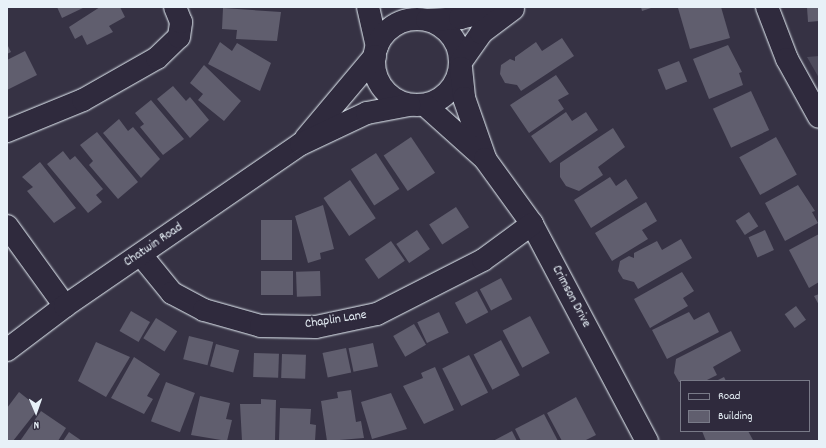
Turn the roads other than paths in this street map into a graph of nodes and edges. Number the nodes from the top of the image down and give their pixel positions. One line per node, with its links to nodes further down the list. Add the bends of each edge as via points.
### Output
1 (175, 7): 11 (street, via 180,22 179,37 157,58 83,100)
2 (368, 7): 7 (street)
3 (508, 7): 6 (street, via 460,18)
4 (516, 7): 8 (street, via 481,33)
5 (767, 7): 10 (street, via 787,59)
6 (415, 15): 7 (street, via 393,27); 8 (street, via 451,35)
7 (376, 51): 9 (street, via 378,81 386,92); 12 (street, Chatwin Road)
8 (461, 65): 9 (street, via 449,92); 13 (street, Crimson Drive, via 464,98)
9 (417, 105): 12 (street, Chatwin Road, via 367,113); 13 (street, Crimson Drive)
10 (819, 117)
11 (7, 132)
12 (302, 144): 16 (street, Chatwin Road)
13 (485, 159): 14 (street, Crimson Drive)
14 (532, 224): 16 (street, Chaplin Lane, via 482,260 377,314 316,327 261,326 204,310 172,293); 19 (street, Crimson Drive)
15 (7, 226): 17 (street)
16 (140, 255): 17 (street, Chatwin Road)
17 (65, 306): 18 (street, Chatwin Road)
18 (7, 350)
19 (647, 441)

